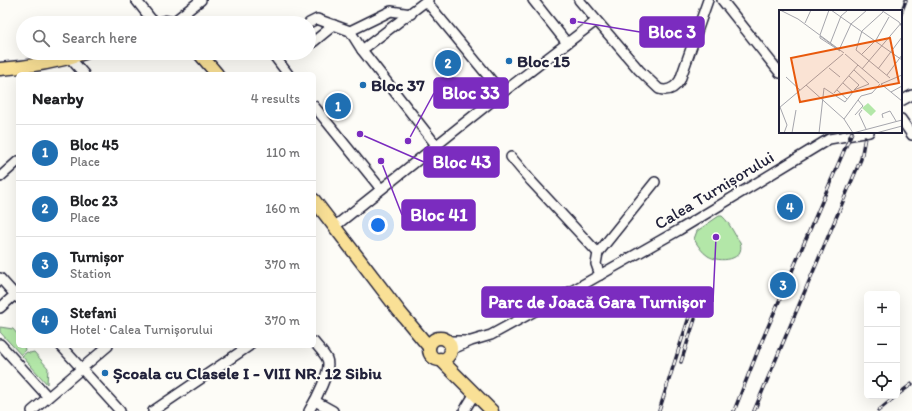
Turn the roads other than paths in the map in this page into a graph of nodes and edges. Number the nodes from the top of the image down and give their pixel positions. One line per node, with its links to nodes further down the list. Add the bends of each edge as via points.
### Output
1 (136, 0): 9 (street)
2 (201, 0): 10 (street)
3 (533, 0): 16 (street)
4 (579, 0): 12 (street)
5 (708, 0): 12 (street, via 680,80 666,90 659,89 639,70)
6 (722, 0): 26 (street)
7 (427, 1): 8 (street); 27 (street)
8 (411, 14): 14 (street, via 391,11); 17 (street)
9 (149, 16)
10 (180, 16)
11 (316, 19): 13 (street)
12 (596, 21): 16 (street)
13 (334, 24): 14 (street); 15 (street)
14 (350, 31): 17 (street)
15 (316, 40)
16 (567, 43): 27 (street)
17 (362, 50): 35 (street)
18 (60, 60): 22 (main road)
19 (72, 60): 23 (street)
20 (205, 60): 24 (main road)
21 (277, 60): 25 (street)
22 (0, 69)
23 (82, 72)
24 (215, 72)
25 (286, 72)
26 (779, 72)
27 (502, 93): 35 (street)
28 (912, 95): 29 (street)
29 (902, 100)
30 (316, 108): 40 (street)
31 (902, 121): 33 (street)
32 (863, 133): 34 (street, Calea Turnișorului, via 833,138)
33 (912, 135)
34 (826, 136): 44 (street, Calea Turnișorului, via 724,204)
35 (436, 145): 40 (street)
36 (511, 157): 43 (street)
37 (16, 163): 38 (street)
38 (0, 177)
39 (655, 182): 43 (street, Calea Turnișorului)
40 (381, 189): 42 (street)
41 (316, 203): 42 (main road)
42 (334, 227): 54 (main road, via 409,324)
43 (598, 253): 44 (street, via 596,264)
44 (600, 275): 54 (street, Calea Turnișorului, via 491,335)
45 (0, 278): 46 (street)
46 (16, 294)
47 (16, 296): 48 (street)
48 (0, 308)
49 (0, 344): 56 (street)
50 (316, 344): 58 (street, via 328,363)
51 (63, 348): 55 (street)
52 (106, 348): 55 (street)
53 (246, 348): 61 (street)
54 (442, 349): 57 (main road, via 454,373)
55 (81, 369): 56 (street); 60 (street)
56 (48, 397): 59 (street)
57 (475, 397): 64 (street); 65 (main road); 66 (street, via 480,393)
58 (315, 401): 62 (street); 63 (street)
59 (32, 411)
60 (120, 411)
61 (153, 411)
62 (309, 411)
63 (333, 411)
64 (464, 411)
65 (492, 411)
66 (499, 411)

